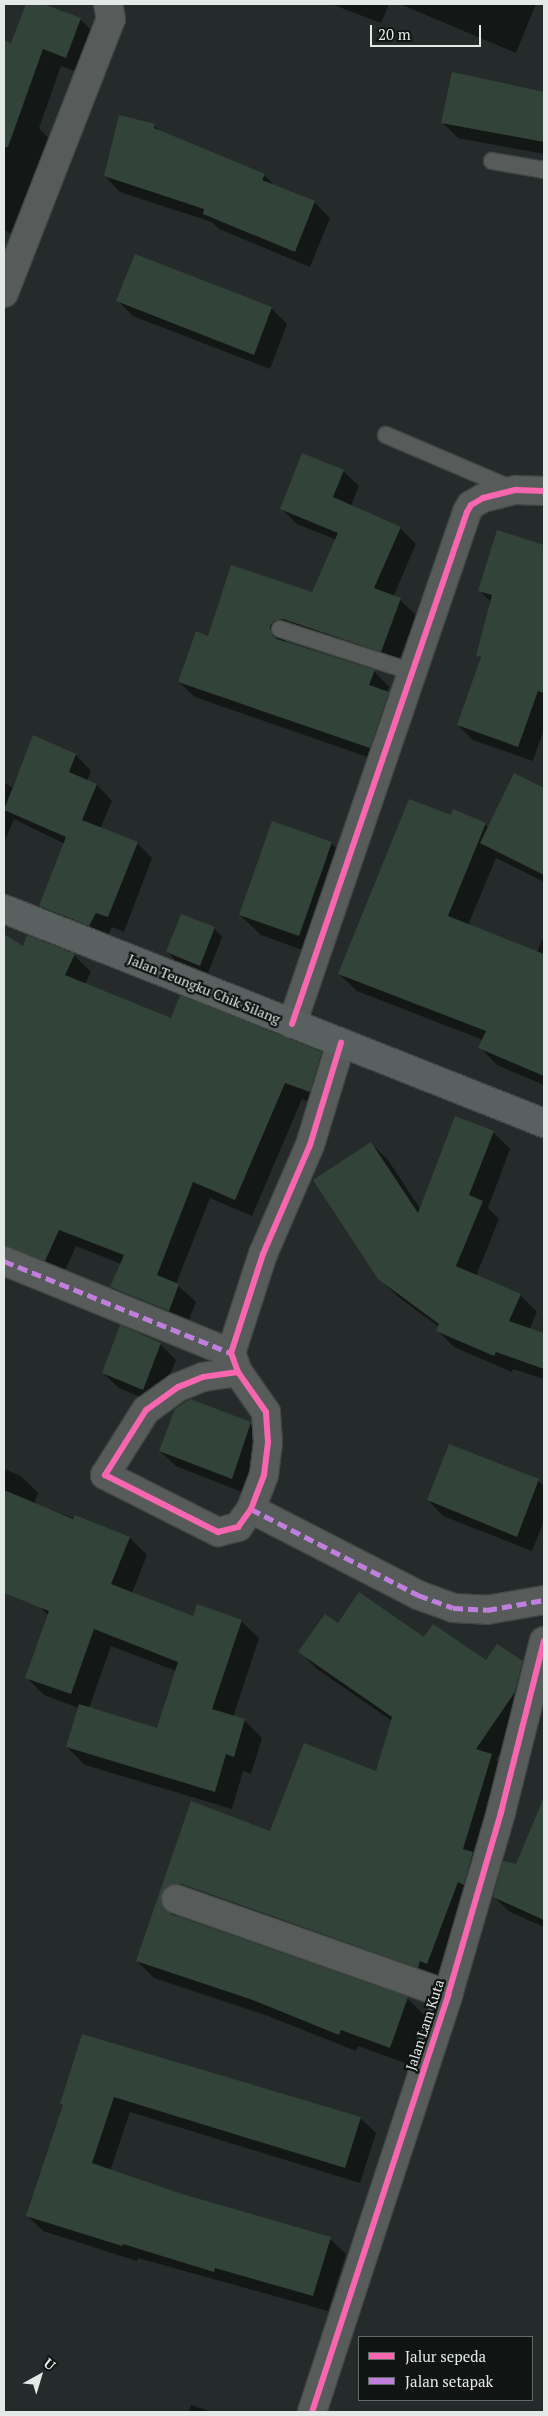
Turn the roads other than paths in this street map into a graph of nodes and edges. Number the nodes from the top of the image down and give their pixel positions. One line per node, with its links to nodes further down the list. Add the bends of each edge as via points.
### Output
1 (108, 4): 4 (street, via 111,19)
2 (492, 161): 3 (lane)
3 (544, 170)
4 (4, 293)
5 (386, 435): 6 (lane)
6 (516, 490): 7 (street); 9 (street, via 484,498 466,512)
7 (544, 491)
8 (280, 630): 9 (lane)
9 (412, 672): 11 (street)
10 (4, 909): 11 (street, Jalan Teungku Chik Silang)
11 (292, 1024): 12 (street, Jalan Teungku Chik Silang)
12 (341, 1043): 13 (street, Jalan Teungku Chik Silang); 15 (street, via 310,1145 263,1254)
13 (544, 1123)
14 (4, 1262): 15 (street)
15 (234, 1362): 16 (street, via 266,1412 268,1442 264,1475); 16 (street, via 178,1387 146,1410 105,1475 218,1532 238,1527)
16 (251, 1509): 17 (street, via 418,1595 452,1608 487,1610)
17 (544, 1600)
18 (544, 1641): 20 (street, Jalan Lam Kuta, via 502,1812)
19 (176, 1899): 20 (street)
20 (448, 1995): 21 (street, Jalan Lam Kuta)
21 (312, 2412)

